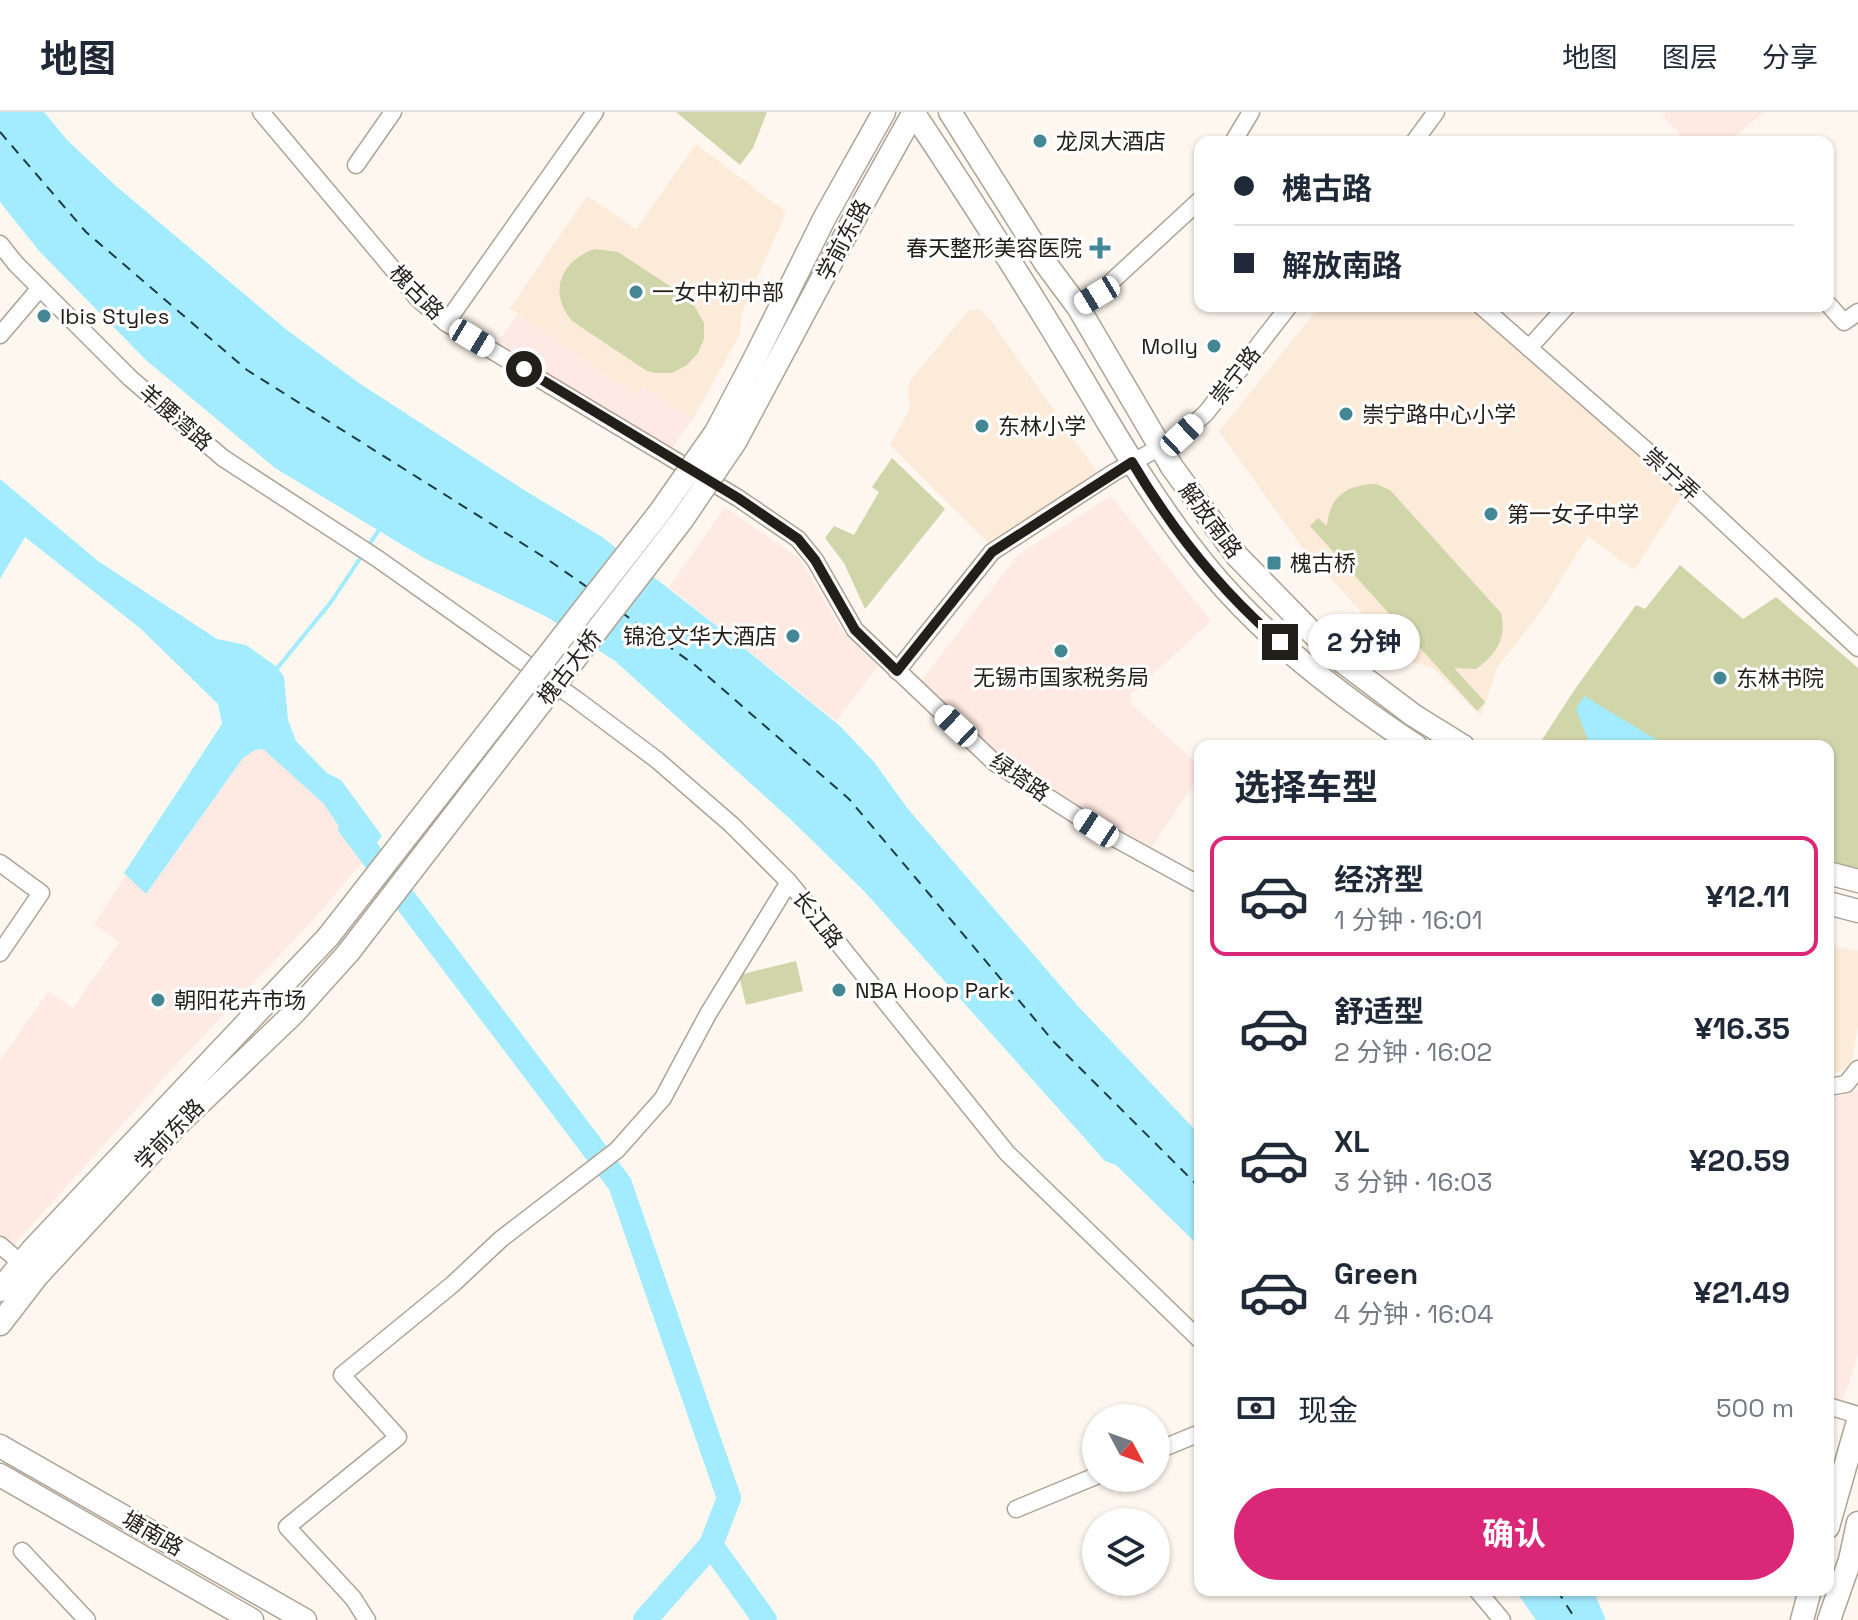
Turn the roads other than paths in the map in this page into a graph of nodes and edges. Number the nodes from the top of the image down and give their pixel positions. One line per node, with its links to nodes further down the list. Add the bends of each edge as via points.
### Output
1 (261, 112): 21 (street, 槐古路, via 418,299)
2 (393, 112): 11 (street)
3 (595, 112): 21 (street)
4 (884, 112): 24 (main road, 学前东路, via 825,217)
5 (914, 112): 24 (main road, 学前东路); 26 (main road, 解放南路)
6 (950, 112): 15 (main road, 解放南路)
7 (1251, 112): 9 (street)
8 (1436, 112): 10 (street)
9 (1237, 136)
10 (1418, 136)
11 (356, 165)
12 (1194, 206): 15 (street)
13 (0, 244): 14 (street, 羊腰湾路)
14 (40, 288): 22 (street); 27 (street, 羊腰湾路, via 130,378 223,458)
15 (1078, 307): 25 (main road, 解放南路)
16 (1834, 311): 20 (street, via 1844,322)
17 (1284, 312): 25 (street, 崇宁路, via 1206,413)
18 (1488, 312): 23 (street, 崇宁弄)
19 (1562, 312): 23 (street)
20 (1858, 312)
21 (446, 323): 29 (street, 槐古路, via 798,539 855,630)
22 (0, 335)
23 (1529, 348): 28 (street, 崇宁弄)
24 (765, 364): 39 (main road, 槐古大桥, bridge, via 660,512); 41 (main road, 槐古大桥, bridge, via 735,442 682,520)
25 (1159, 447): 26 (street, 崇宁路); 31 (main road, 解放南路, via 1237,556 1301,623 1335,656)
26 (1132, 462): 29 (street, 崇宁路, via 992,552); 30 (main road, 解放南路, via 1209,570 1264,628)
27 (378, 559): 35 (street, 长江路, via 657,760)
28 (1858, 648)
29 (897, 671): 36 (street, 绿塔路, via 995,763 1096,828)
30 (1408, 740)
31 (1454, 740)
32 (0, 863): 40 (street, via 41,893)
33 (1834, 875): 34 (main road)
34 (1858, 881)
35 (789, 882): 48 (street, 长江路, via 1007,1153); 67 (street, via 663,1098 617,1150 501,1239 342,1375 398,1437 287,1527)
36 (1194, 882)
37 (1834, 905): 38 (main road)
38 (1858, 911)
39 (328, 937): 45 (main road, 学前东路)
40 (0, 953)
41 (348, 953): 47 (main road, 学前东路, via 294,1013 178,1124 37,1276)
42 (1858, 1069): 43 (street, via 1846,1084)
43 (1834, 1086)
44 (0, 1245): 45 (street)
45 (21, 1263): 46 (main road, 学前东路)
46 (0, 1290)
47 (0, 1324)
48 (1194, 1334)
49 (1834, 1408): 50 (street)
50 (1858, 1415)
51 (1858, 1421): 57 (main road)
52 (1194, 1435): 53 (street)
53 (1170, 1445)
54 (0, 1446): 61 (main road, 塘南路)
55 (0, 1475): 65 (main road, 塘南路)
56 (1082, 1482): 58 (street)
57 (1834, 1506)
58 (1016, 1509)
59 (1858, 1523): 70 (main road)
60 (22, 1551): 64 (street)
61 (258, 1593): 65 (street); 66 (main road, 塘南路)
62 (1482, 1596): 68 (street)
63 (1808, 1596): 69 (main road)
64 (87, 1620)
65 (252, 1620)
66 (305, 1620)
67 (367, 1620)
68 (1502, 1620)
69 (1802, 1620)
70 (1829, 1620)

